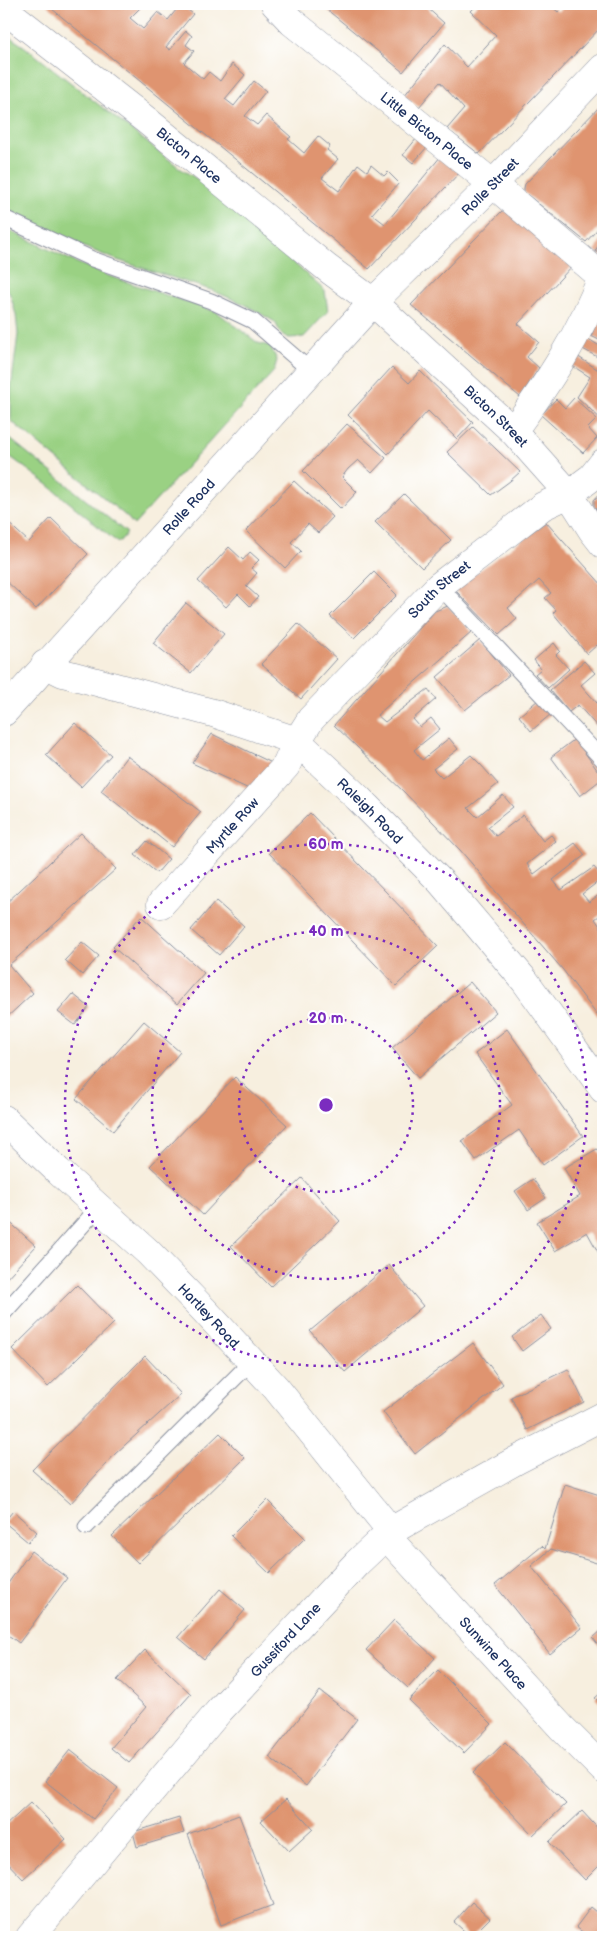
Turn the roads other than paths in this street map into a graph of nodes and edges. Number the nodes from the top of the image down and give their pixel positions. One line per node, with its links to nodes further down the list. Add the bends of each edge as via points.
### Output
1 (275, 4): 4 (street, Little Bicton Place, via 292,22)
2 (4, 8): 6 (street, Bicton Place)
3 (603, 68): 4 (street, Rolle Street)
4 (493, 184): 6 (street, Rolle Street); 8 (street, Little Bicton Place, via 602,277 578,331)
5 (4, 218): 7 (lane, via 92,259 211,301 253,322)
6 (373, 302): 7 (street, Rolle Road); 8 (street, Bicton Street)
7 (311, 371): 13 (street, Rolle Road)
8 (513, 431): 10 (street, Bicton Street)
9 (603, 463): 10 (street, South Street, via 592,477)
10 (569, 494): 11 (street, Bicton Street); 12 (street, South Street, via 543,506)
11 (603, 544)
12 (439, 586): 15 (street, South Street, via 311,719); 16 (lane)
13 (45, 664): 14 (street, Rolle Road); 15 (street, Raleigh Road, via 63,673 213,713)
14 (4, 712)
15 (297, 741): 17 (street, Myrtle Row, via 286,766); 18 (street, Raleigh Road, via 441,882 525,980)
16 (603, 760)
17 (161, 904)
18 (603, 1089)
19 (4, 1119): 20 (street, Hartley Road)
20 (98, 1208): 21 (lane); 22 (street, Hartley Road, via 148,1252)
21 (4, 1313)
22 (251, 1362): 24 (lane); 25 (street, Hartley Road, via 276,1388)
23 (603, 1416): 25 (street, Gussiford Lane, via 517,1460)
24 (86, 1526)
25 (388, 1534): 26 (street, Sunwine Place, via 562,1728); 27 (street, Gussiford Lane, via 219,1711)
26 (603, 1769)
27 (30, 1937)

